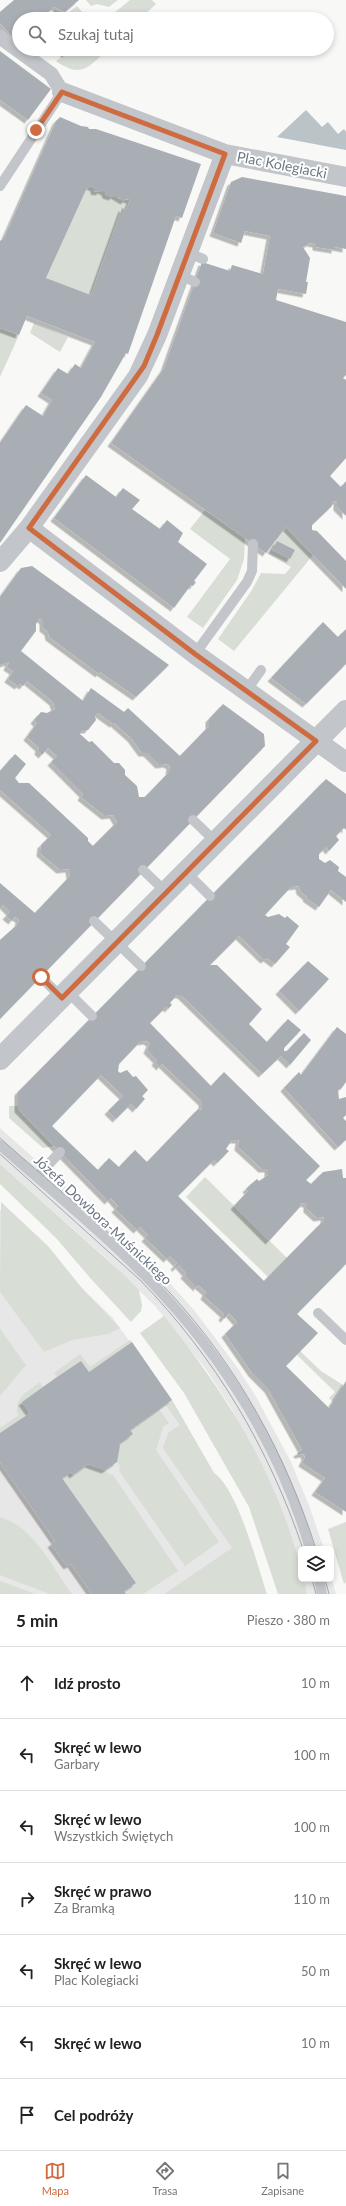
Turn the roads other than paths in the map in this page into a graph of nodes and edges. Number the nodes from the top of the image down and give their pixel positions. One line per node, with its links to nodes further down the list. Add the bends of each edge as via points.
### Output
1 (0, 37): 2 (street)
2 (12, 46)
3 (26, 56): 4 (street, via 51,74)
4 (62, 92): 5 (street, Plac Kolegiacki); 7 (lane)
5 (225, 154): 6 (street, Plac Kolegiacki); 8 (street, via 196,256 138,376)
6 (346, 177)
7 (0, 186)
8 (29, 528): 10 (street); 11 (street)
9 (253, 544): 11 (lane, via 252,571 247,582)
10 (0, 562)
11 (195, 654): 13 (street)
12 (261, 670): 13 (lane)
13 (246, 691): 15 (street)
14 (346, 710): 15 (street)
15 (316, 741): 16 (street); 18 (street)
16 (346, 762)
17 (193, 820): 18 (lane)
18 (216, 842): 20 (street)
19 (143, 870): 21 (lane)
20 (186, 872): 21 (street); 22 (lane)
21 (166, 892): 24 (street)
22 (210, 896)
23 (94, 921): 24 (lane)
24 (116, 942): 25 (lane); 27 (street)
25 (141, 966)
26 (41, 977): 27 (lane)
27 (65, 995): 28 (lane); 29 (street)
28 (92, 1016)
29 (0, 1059)
30 (0, 1144): 32 (lane, Józefa Dowbora-Muśnickiego)
31 (60, 1152): 32 (lane)
32 (37, 1177): 35 (lane, Józefa Dowbora-Muśnickiego, via 145,1276 178,1311 216,1360 272,1452 295,1504)
33 (318, 1313): 34 (lane)
34 (346, 1340)
35 (309, 1546)
36 (320, 1582): 37 (lane)
37 (322, 1594)

